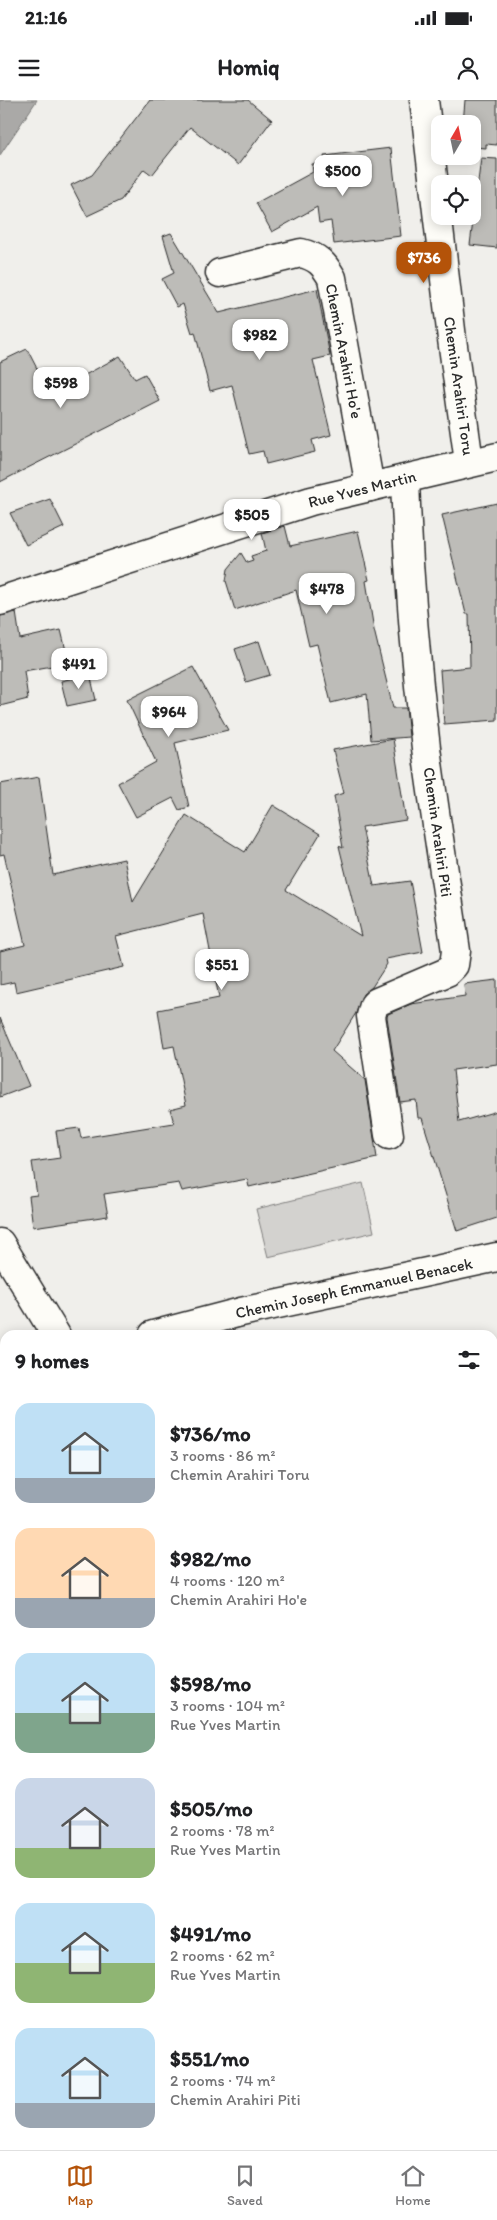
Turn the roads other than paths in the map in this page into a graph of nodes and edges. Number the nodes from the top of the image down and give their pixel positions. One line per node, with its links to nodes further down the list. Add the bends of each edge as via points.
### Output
1 (424, 100): 4 (street, Chemin Arahiri Toru)
2 (220, 273): 6 (street, Chemin Arahiri Ho'e, via 301,253 324,264 332,278)
3 (497, 456): 4 (street, Rue Yves Martin)
4 (469, 462): 5 (street, Rue Yves Martin)
5 (404, 479): 6 (street, Rue Yves Martin); 8 (street, Chemin Arahiri Piti, via 417,671 456,951 454,965 447,972 377,1002 373,1007 371,1016)
6 (370, 487): 7 (street, Rue Yves Martin, via 237,523)
7 (0, 601)
8 (388, 1135)
9 (0, 1243): 11 (street)
10 (497, 1257): 12 (street, Chemin Joseph Emmanuel Benacek)
11 (53, 1330)
12 (172, 1330)

